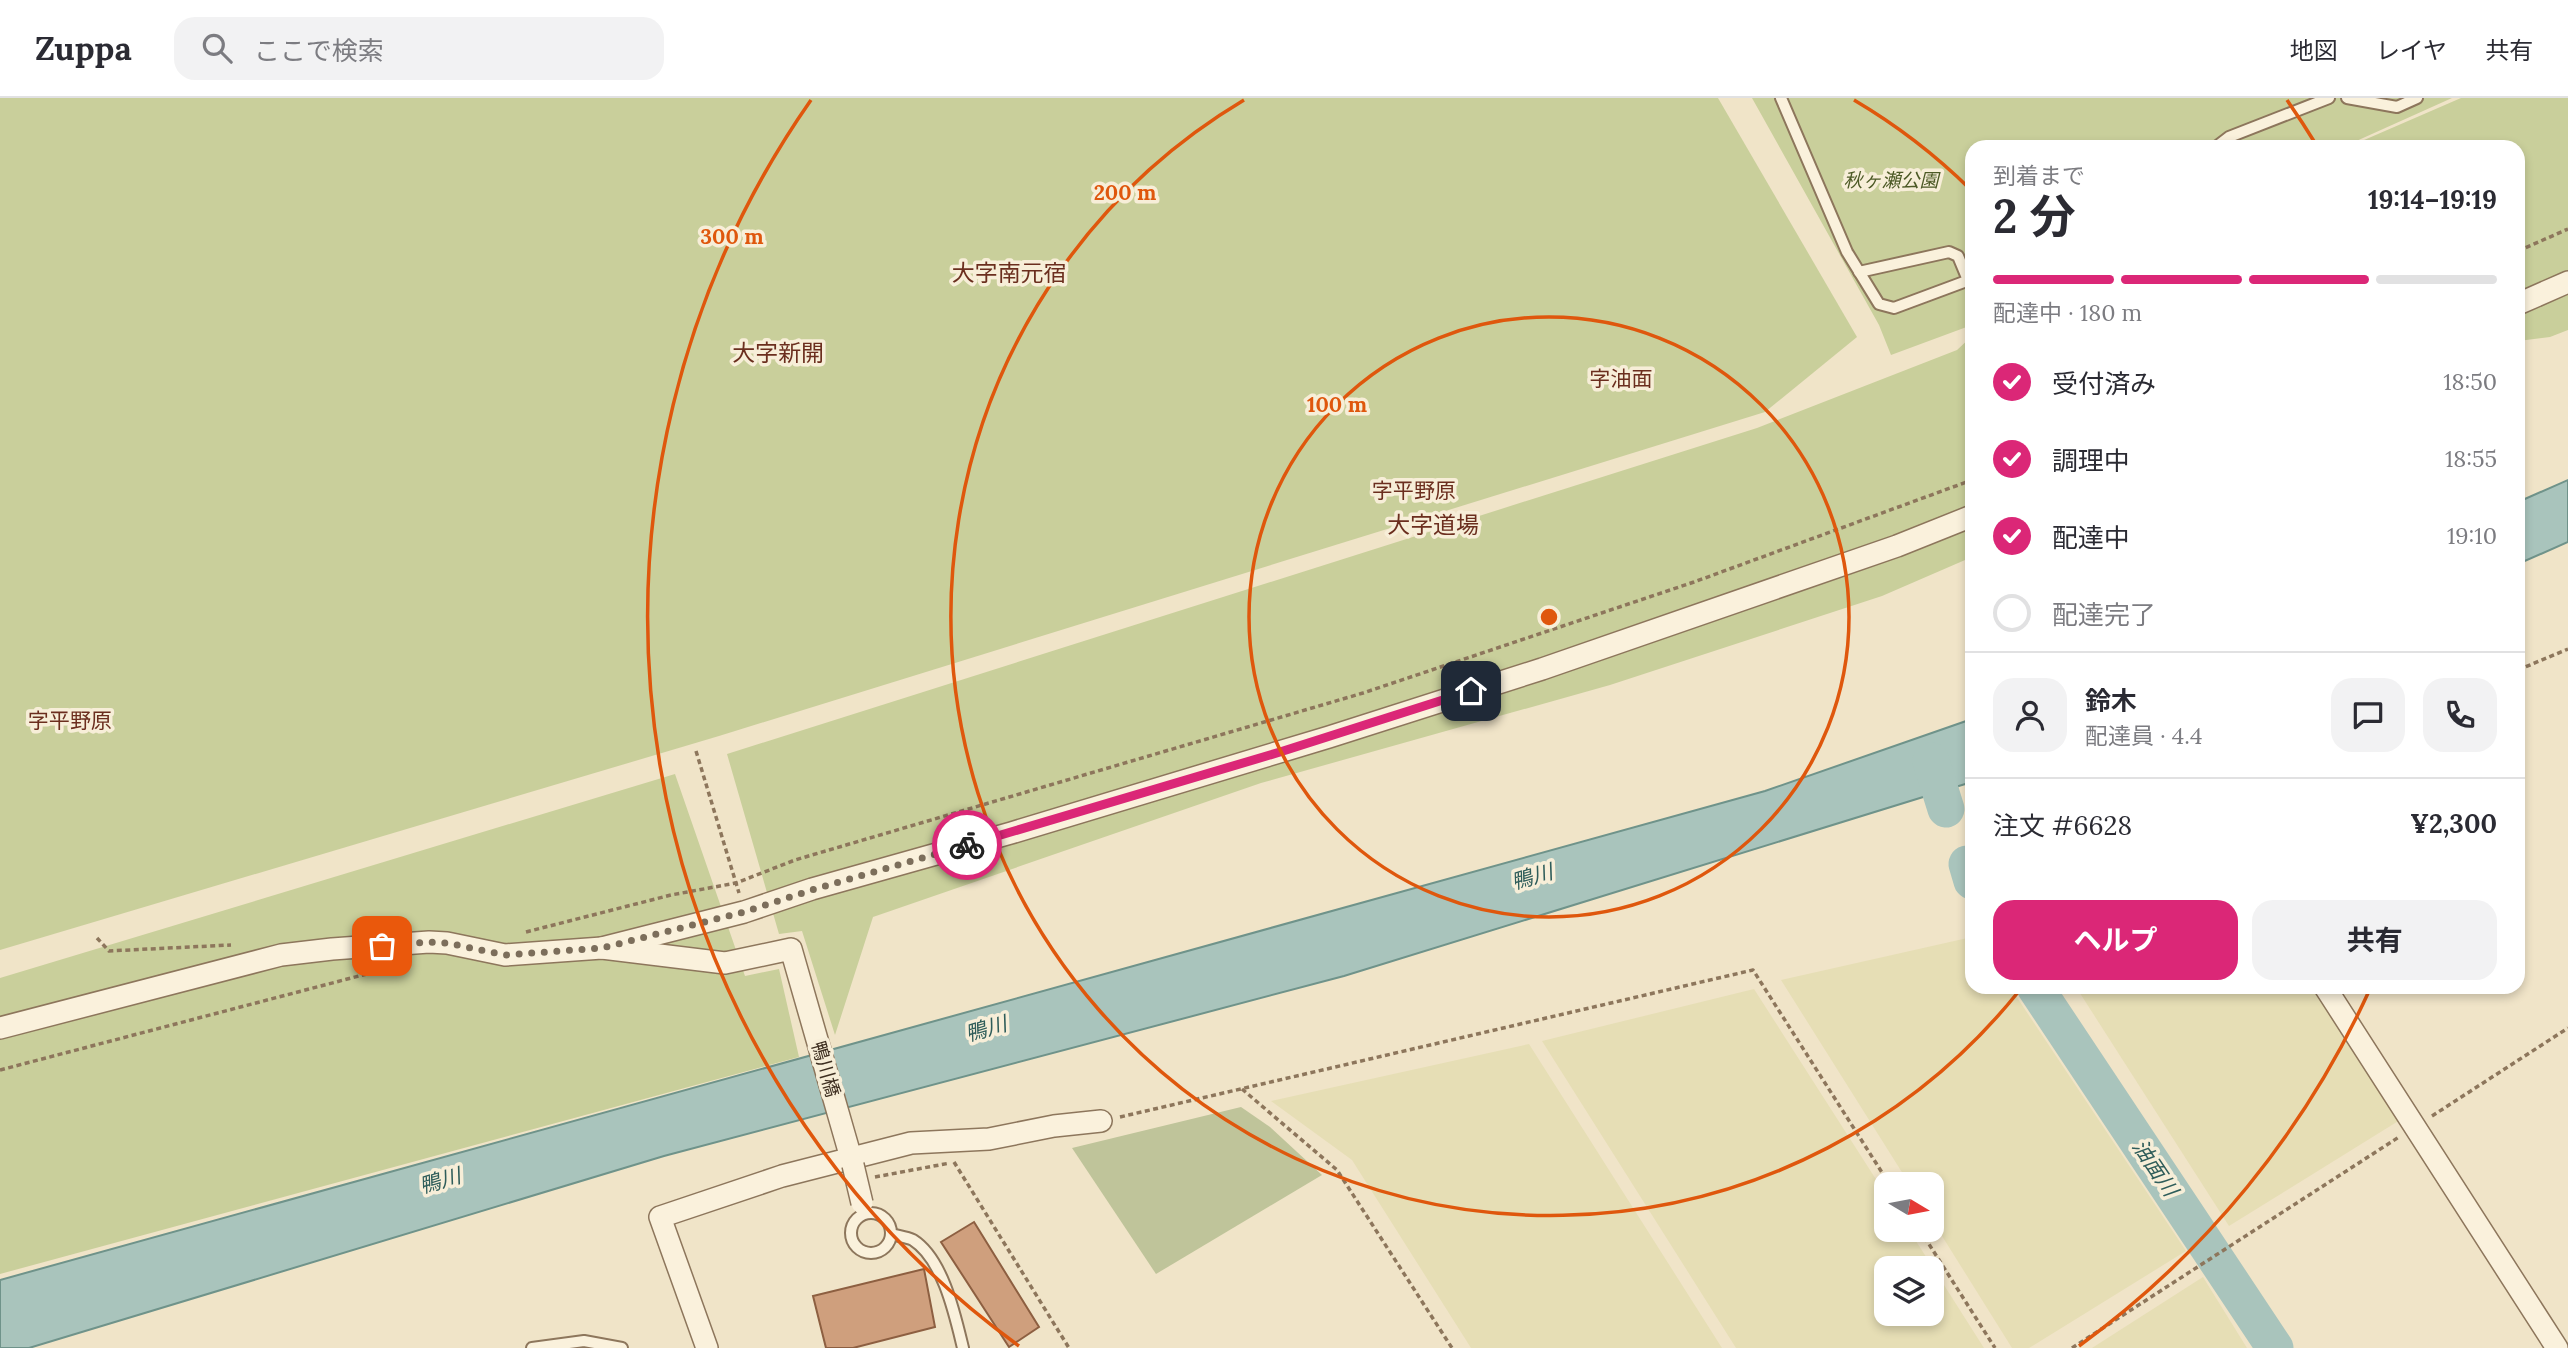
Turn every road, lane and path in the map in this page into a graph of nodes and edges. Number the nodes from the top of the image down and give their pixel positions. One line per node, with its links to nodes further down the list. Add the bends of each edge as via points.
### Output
1 (1781, 98): 9 (lane)
2 (2329, 98): 5 (lane)
3 (2347, 98): 4 (lane, via 2397,107)
4 (2417, 98)
5 (2225, 140)
6 (2568, 229): 7 (path)
7 (2525, 248)
8 (1965, 269): 9 (lane, via 1958,256 1949,252)
9 (1859, 272): 10 (lane, via 1879,304 1894,309)
10 (1965, 281)
11 (2568, 282): 12 (street)
12 (2525, 301)
13 (1965, 483): 18 (path, via 1694,582 1413,677 795,860)
14 (1965, 519): 19 (street, via 1530,672 1329,737)
15 (2568, 649): 16 (path)
16 (2525, 667)
17 (696, 751): 18 (path)
18 (736, 883): 19 (path); 20 (path)
19 (744, 912): 23 (street)
20 (519, 933)
21 (97, 938): 22 (path, via 109,951)
22 (233, 945)
23 (602, 948): 26 (street, via 505,955 429,942 281,955); 32 (street, 鴨川橋, via 725,963 791,950)
24 (402, 965): 28 (path)
25 (2330, 994): 31 (street)
26 (0, 1028)
27 (2568, 1028): 31 (path)
28 (0, 1070)
29 (1242, 1089): 30 (path); 35 (path, via 1753,970); 45 (path, via 1337,1170)
30 (1101, 1121): 32 (street, via 989,1139 911,1143)
31 (2415, 1127): 47 (path); 48 (street)
32 (851, 1158): 37 (street, 鴨川橋, bridge); 42 (street, via 660,1217)
33 (964, 1160): 34 (path)
34 (954, 1162): 36 (path); 44 (path)
35 (1882, 1172)
36 (872, 1178)
37 (864, 1208): 38 (lane, via 884,1217); 38 (lane, via 851,1228 857,1248 869,1253 882,1250)
38 (891, 1234): 43 (lane, via 912,1239 932,1258 953,1308)
39 (1928, 1242): 46 (path)
40 (532, 1348): 41 (lane, via 584,1340)
41 (622, 1348)
42 (707, 1348)
43 (963, 1348)
44 (1069, 1348)
45 (1452, 1348)
46 (1995, 1348)
47 (2073, 1348)
48 (2557, 1348)

